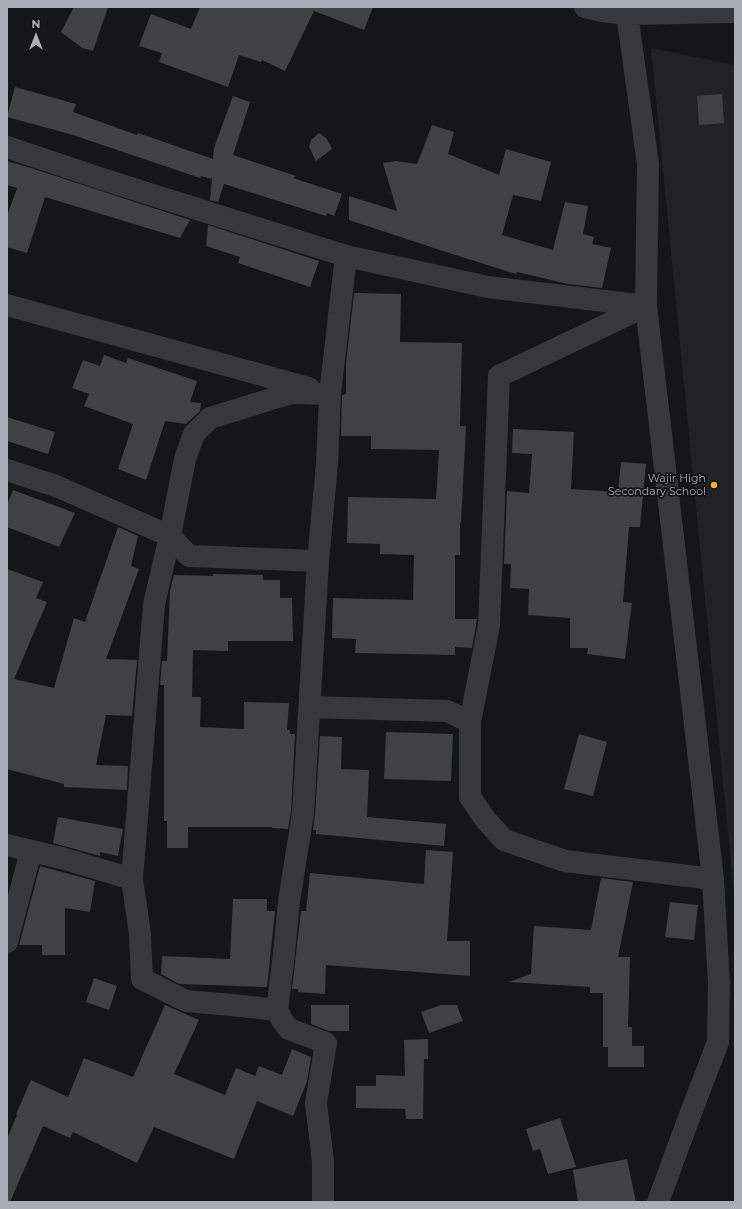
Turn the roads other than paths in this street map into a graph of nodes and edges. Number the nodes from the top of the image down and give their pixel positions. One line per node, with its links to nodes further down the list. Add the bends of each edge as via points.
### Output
1 (586, 7): 3 (street, via 602,12)
2 (735, 12): 3 (street)
3 (627, 14): 7 (street, via 648,164)
4 (7, 148): 5 (street)
5 (346, 256): 7 (street, via 488,287); 8 (street)
6 (7, 305): 8 (street)
7 (646, 306): 13 (street, via 499,376 489,625); 16 (street)
8 (330, 394): 10 (street, via 291,393 210,418 194,434 186,459); 11 (street, via 327,464)
9 (7, 470): 10 (street, via 56,486)
10 (170, 536): 11 (street, via 189,556); 17 (street, via 154,604)
11 (318, 561): 12 (street)
12 (310, 707): 13 (street, via 447,711); 19 (street, via 303,813 289,901)
13 (470, 722): 16 (street, via 470,797 504,840 565,861)
14 (7, 846): 15 (street)
15 (31, 851): 17 (street); 18 (street)
16 (713, 879): 21 (street, via 719,984 718,1042)
17 (132, 880): 19 (street, via 140,934 142,979 186,1001)
18 (7, 942)
19 (277, 1010): 20 (street, via 289,1029 326,1043 316,1103 323,1162)
20 (323, 1202)
21 (658, 1202)

